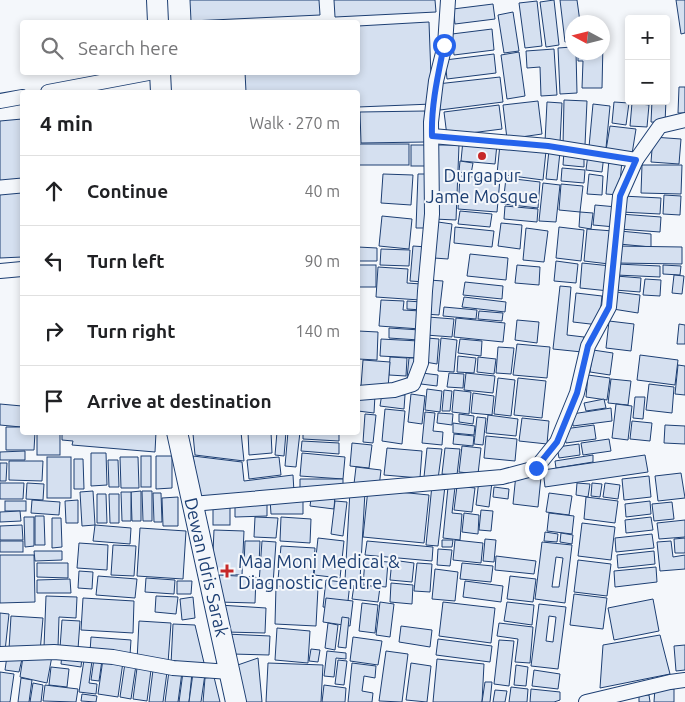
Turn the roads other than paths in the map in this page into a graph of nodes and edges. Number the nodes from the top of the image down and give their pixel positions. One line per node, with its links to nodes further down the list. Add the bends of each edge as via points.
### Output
1 (157, 0): 3 (main road)
2 (448, 0): 11 (street, via 431,122)
3 (158, 20)
4 (138, 75): 6 (street)
5 (160, 75): 7 (main road)
6 (59, 90)
7 (161, 90)
8 (20, 97): 9 (street)
9 (0, 102)
10 (685, 120): 12 (street, via 660,126)
11 (432, 136): 12 (street, via 548,146); 15 (street, via 432,214 421,363 413,384 394,390)
12 (636, 160): 17 (street, via 620,196 609,307 588,346 577,393 557,442 536,468 502,476)
13 (20, 269): 14 (street)
14 (0, 271)
15 (360, 393)
16 (178, 435): 17 (main road, Dewan Idris Sarak)
17 (192, 504): 19 (main road, Dewan Idris Sarak)
18 (0, 654): 19 (street, via 54,652)
19 (230, 672): 21 (main road, Dewan Idris Sarak)
20 (685, 680): 22 (street)
21 (236, 702)
22 (586, 702)

